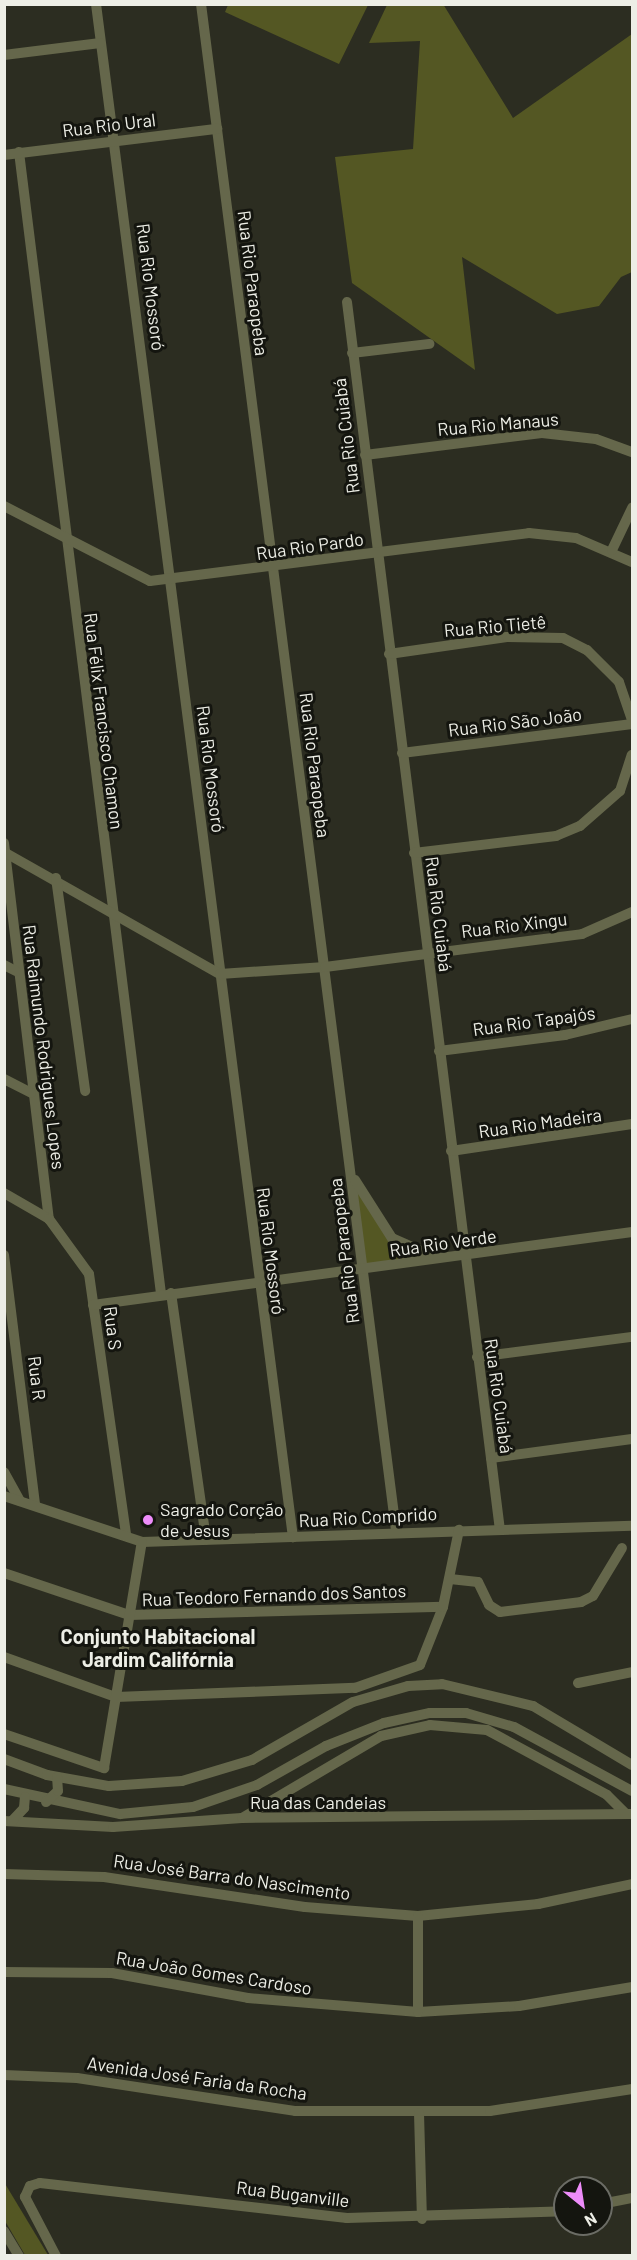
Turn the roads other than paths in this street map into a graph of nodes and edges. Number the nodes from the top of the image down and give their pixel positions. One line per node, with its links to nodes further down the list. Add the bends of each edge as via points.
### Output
1 (96, 4): 3 (street, Rua Rio Mossoró)
2 (202, 6): 5 (street, Rua Rio Paraopeba)
3 (100, 42): 4 (street); 6 (street, Rua Rio Mossoró)
4 (4, 55)
5 (217, 129): 6 (street, Rua Rio Ural); 20 (street, Rua Rio Paraopeba)
6 (116, 142): 7 (street, Rua Rio Ural); 21 (street, Rua Rio Mossoró)
7 (19, 152): 8 (street, Rua Rio Ural); 16 (street, Rua Félix Francisco Chamon)
8 (4, 155)
9 (347, 302): 11 (street, Rua Rio Cuiabá)
10 (429, 344): 11 (street)
11 (352, 353): 13 (street, Rua Rio Cuiabá)
12 (633, 452): 13 (street, Rua Rio Manaus, via 596,439 542,433)
13 (364, 455): 18 (street, Rua Rio Cuiabá)
14 (4, 506): 16 (street, Rua Rio Pardo)
15 (633, 508): 17 (street)
16 (64, 538): 21 (street, Rua Rio Pardo, via 136,576); 29 (street, Rua Félix Francisco Chamon)
17 (612, 550): 18 (street, Rua Rio Pardo, via 576,538 529,533); 19 (street, Rua Rio Pardo)
18 (377, 553): 20 (street, Rua Rio Pardo); 22 (street, Rua Rio Cuiabá)
19 (633, 562)
20 (273, 567): 21 (street, Rua Rio Pardo); 33 (street, Rua Rio Paraopeba)
21 (171, 582): 35 (street, Rua Rio Mossoró)
22 (389, 654): 23 (street, Rua Rio Tietê, via 507,637 563,638 587,650 619,682); 24 (street, Rua Rio Cuiabá)
23 (633, 722): 24 (street, Rua Rio São João)
24 (402, 753): 27 (street, Rua Rio Cuiabá)
25 (633, 755): 27 (street, via 620,791 580,826 556,836)
26 (5, 850): 28 (street); 34 (street, Rua Raimundo Rodrigues Lopes)
27 (414, 853): 31 (street, Rua Rio Cuiabá)
28 (56, 878): 29 (street); 39 (street)
29 (111, 912): 35 (street); 52 (street, Rua Félix Francisco Chamon)
30 (633, 912): 31 (street, Rua Rio Xingu, via 582,934)
31 (427, 952): 33 (street, Rua Rio Xingu); 37 (street, Rua Rio Cuiabá)
32 (4, 965): 34 (street)
33 (325, 968): 35 (street, Rua Rio Xingu); 43 (street, Rua Rio Paraopeba)
34 (16, 971): 40 (street, Rua Raimundo Rodrigues Lopes)
35 (220, 974): 51 (street, Rua Rio Mossoró)
36 (633, 1018): 37 (street, Rua Rio Tapajós, via 601,1029)
37 (439, 1051): 42 (street, Rua Rio Cuiabá)
38 (4, 1079): 40 (street)
39 (85, 1091)
40 (31, 1093): 45 (street, Rua Raimundo Rodrigues Lopes)
41 (633, 1124): 42 (street, Rua Rio Madeira)
42 (451, 1151): 48 (street, Rua Rio Cuiabá)
43 (352, 1175): 49 (street, via 392,1238); 50 (street, Rua Rio Paraopeba)
44 (4, 1193): 45 (street, Rua S)
45 (49, 1219): 53 (street, Rua S, via 89,1274)
46 (633, 1232): 48 (street, Rua Rio Verde)
47 (4, 1255): 61 (street, Rua R)
48 (463, 1257): 49 (street, Rua Rio Verde); 55 (street, Rua Rio Cuiabá)
49 (440, 1259): 50 (street, Rua Rio Verde)
50 (362, 1271): 51 (street, Rua Rio Verde); 65 (street, Rua Rio Paraopeba)
51 (258, 1284): 52 (street, Rua Rio Verde); 69 (street, Rua Rio Mossoró)
52 (166, 1294): 53 (street, Rua Rio Verde); 70 (street, Rua Félix Francisco Chamon)
53 (93, 1305): 62 (street, Rua S)
54 (633, 1337): 55 (street)
55 (477, 1357): 57 (street, Rua Rio Cuiabá)
56 (633, 1439): 57 (street)
57 (491, 1458): 67 (street, Rua Rio Cuiabá)
58 (4, 1472): 60 (street)
59 (4, 1496): 60 (street, Rua Rio Comprido)
60 (20, 1501): 61 (street, Rua Rio Comprido)
61 (35, 1505): 64 (street, Rua Rio Comprido)
62 (120, 1505): 64 (street); 68 (street, Rua S)
63 (633, 1526): 67 (street, Rua Rio Comprido)
64 (106, 1528): 68 (street, Rua Rio Comprido)
65 (396, 1530): 66 (street, Rua Rio Comprido); 69 (street, Rua Rio Comprido)
66 (459, 1530): 67 (street, Rua Rio Comprido); 74 (street)
67 (500, 1530)
68 (126, 1535): 71 (street, Rua Rio Comprido)
69 (293, 1537): 70 (street, Rua Rio Comprido)
70 (206, 1540): 71 (street, Rua Rio Comprido)
71 (142, 1542): 76 (street)
72 (622, 1548): 74 (street, via 593,1596 581,1602 500,1612 489,1605 478,1582)
73 (4, 1573): 76 (street, Rua Teodoro Fernando dos Santos)
74 (450, 1579): 75 (street)
75 (443, 1607): 76 (street, Rua Teodoro Fernando dos Santos); 80 (street, via 420,1665 355,1688)
76 (129, 1615): 80 (street)
77 (4, 1658): 80 (street)
78 (633, 1672): 79 (street)
79 (578, 1683)
80 (116, 1697): 81 (street, via 104,1768)
81 (4, 1734)
82 (4, 1759): 84 (street)
83 (633, 1765): 84 (street, via 533,1706 442,1684 408,1686 353,1702 252,1760 182,1781 109,1786)
84 (57, 1777): 88 (street, via 58,1791)
85 (4, 1789): 87 (street)
86 (633, 1791): 88 (street, via 514,1727 466,1713 430,1713 384,1722 326,1746 257,1785 193,1807 120,1814)
87 (25, 1802): 88 (street); 91 (street); 92 (street)
88 (46, 1802)
89 (629, 1814): 90 (street, Rua das Candeias); 90 (street, via 597,1790 487,1730 430,1725 381,1736)
90 (242, 1818): 92 (street, Rua das Candeias, via 113,1827)
91 (8, 1821): 92 (street, Rua das Candeias)
92 (44, 1821)
93 (4, 1874): 95 (street, Rua José Barra do Nascimento, via 104,1876 305,1907)
94 (633, 1884): 95 (street, Rua José Barra do Nascimento, via 538,1904)
95 (418, 1916): 98 (street)
96 (4, 1972): 98 (street, Rua João Gomes Cardoso, via 112,1973 248,1998)
97 (633, 1987): 98 (street, Rua João Gomes Cardoso, via 519,2006)
98 (418, 2012)
99 (5, 2076): 101 (street, Avenida José Faria da Rocha, via 76,2078 295,2111)
100 (633, 2089): 101 (street, Avenida José Faria da Rocha, via 502,2110)
101 (419, 2113): 105 (street)
102 (633, 2198): 103 (street)
103 (613, 2202)
104 (553, 2212): 105 (street, Rua Buganville)
105 (423, 2219): 108 (street, Rua Buganville, via 347,2218 58,2182 30,2186 25,2197)
106 (4, 2231): 107 (street)
107 (19, 2256)
108 (56, 2256)

